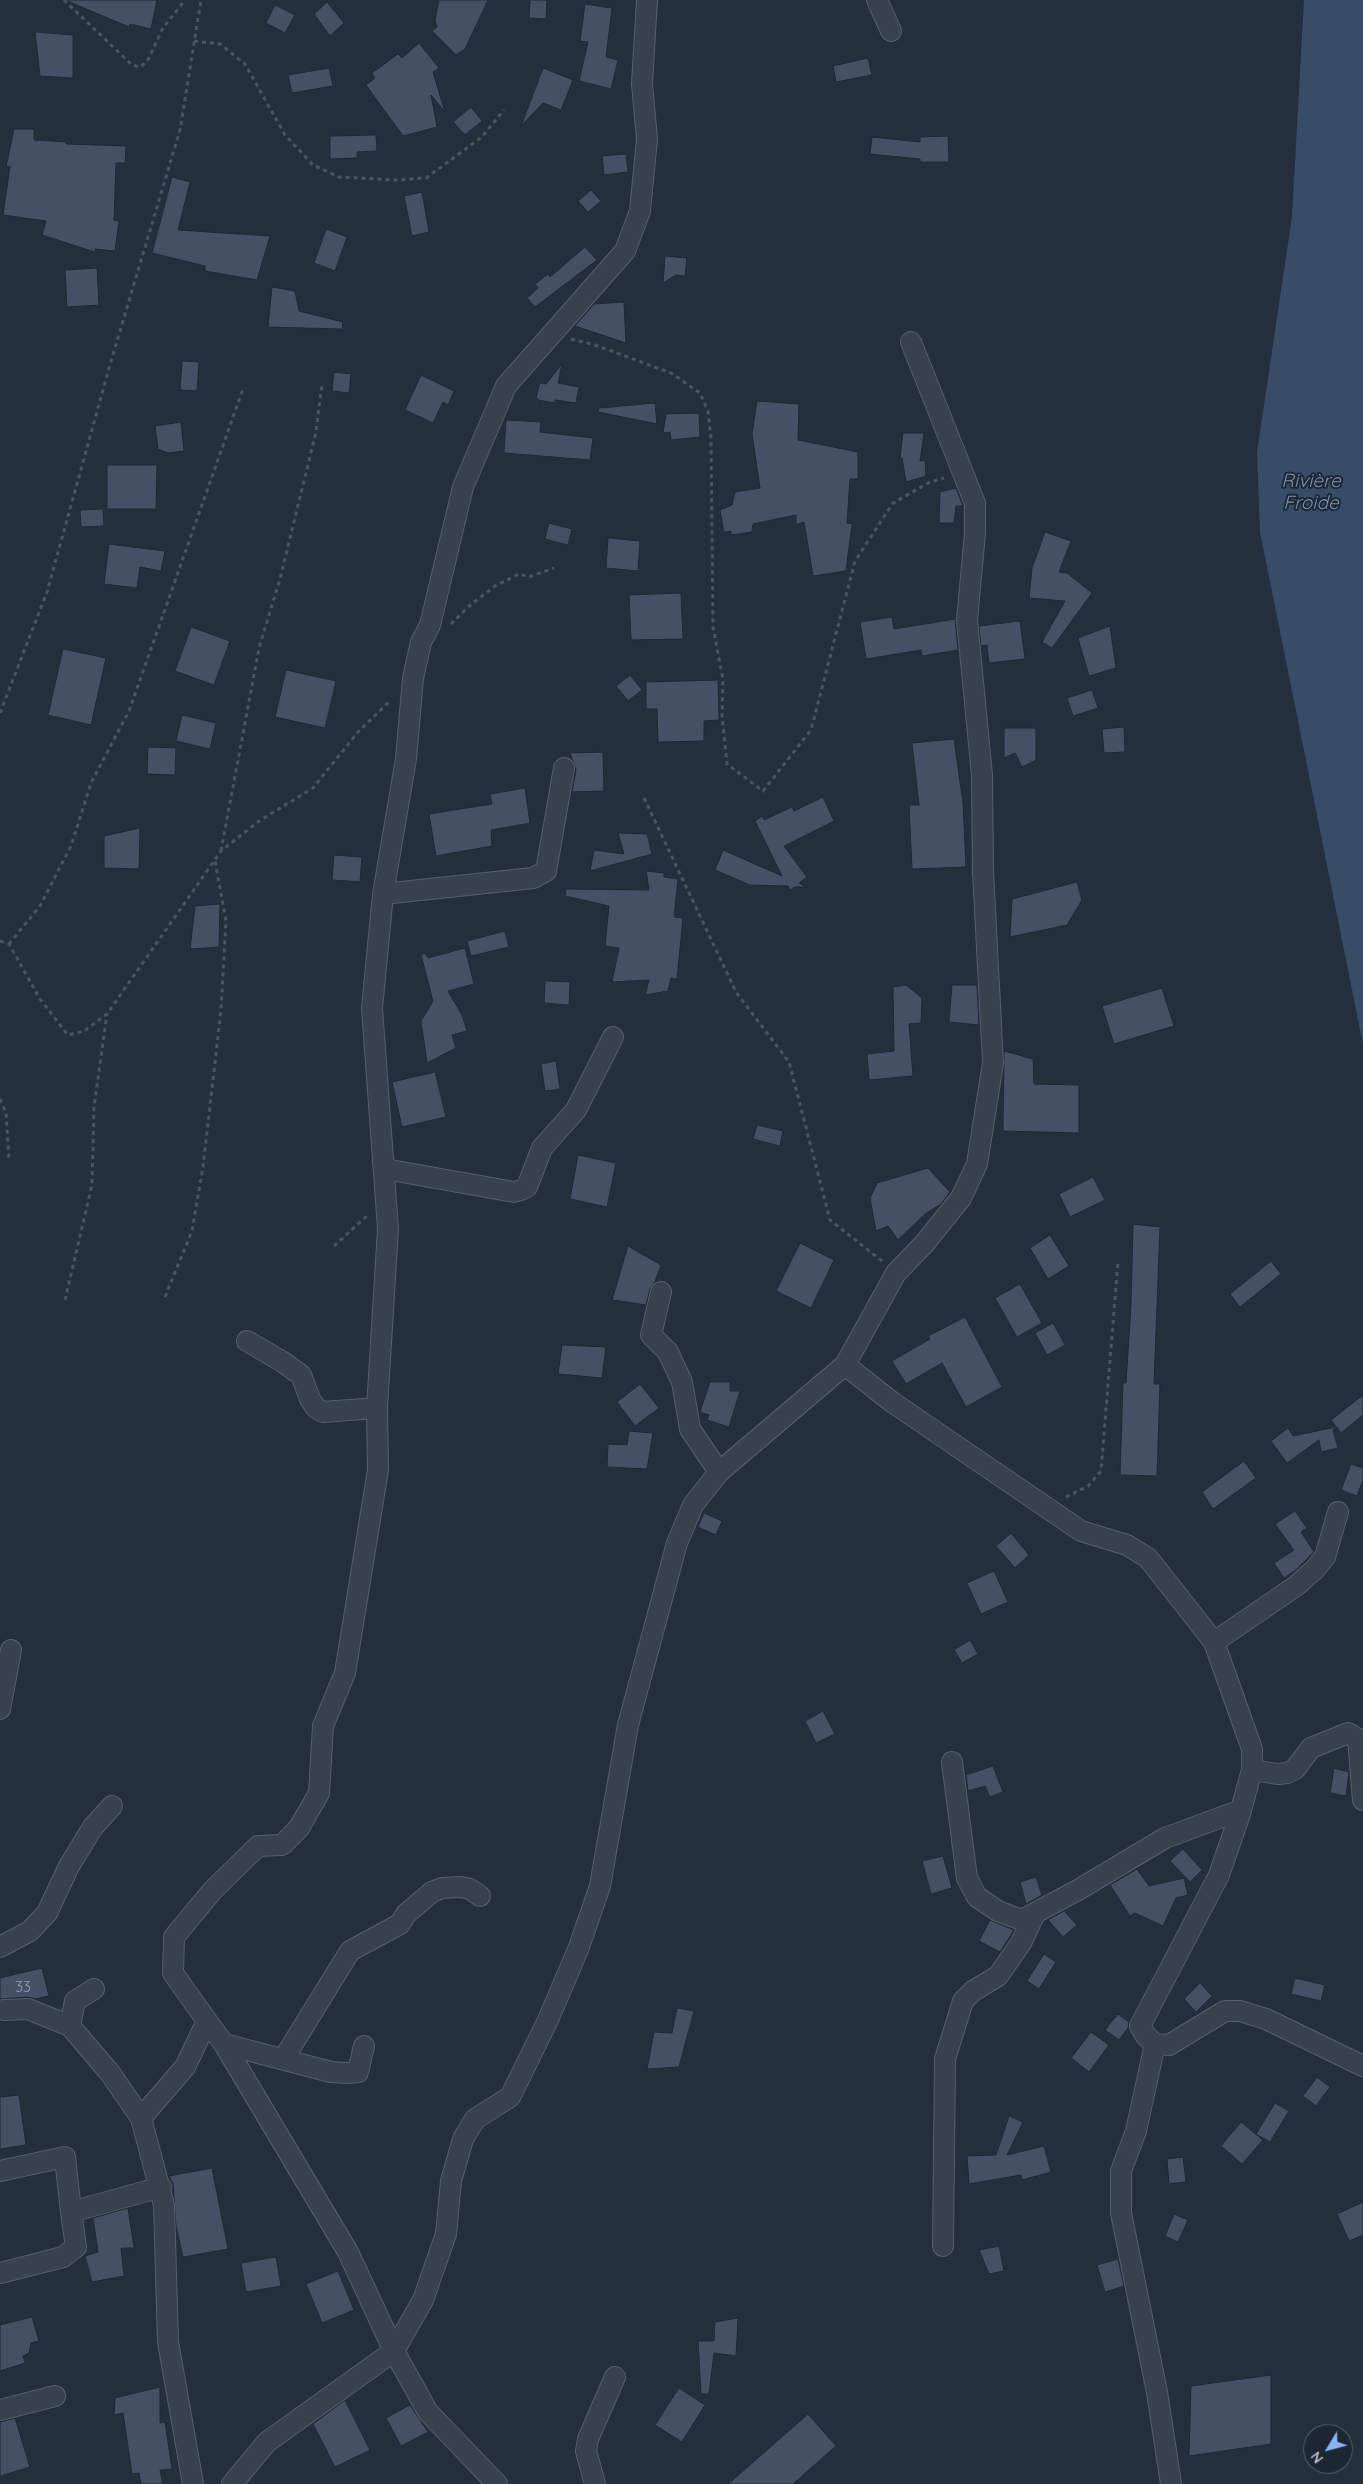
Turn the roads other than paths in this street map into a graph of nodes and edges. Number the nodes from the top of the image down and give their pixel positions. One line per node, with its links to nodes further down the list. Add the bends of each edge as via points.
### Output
1 (648, 0): 6 (street, via 642,84 647,140 640,211 625,251 506,386 463,488 430,625 421,642 413,678 406,759)
2 (877, 0): 3 (street)
3 (891, 31)
4 (911, 342): 11 (street, via 975,504 967,620 982,775 983,871 993,1063 977,1164 961,1198 896,1273)
5 (564, 768): 6 (street, via 546,871 533,878)
6 (384, 894): 8 (street, via 372,1008)
7 (613, 1037): 8 (street, via 576,1110 542,1148 527,1187 514,1192)
8 (385, 1168): 12 (street, via 388,1229)
9 (661, 1292): 13 (street, via 651,1335 668,1352 682,1382 690,1429)
10 (247, 1341): 12 (street, via 301,1375 316,1408 324,1412)
11 (845, 1365): 13 (street); 15 (street, via 892,1402 1081,1531 1127,1545 1148,1558)
12 (378, 1408): 28 (street, via 378,1470 345,1673 323,1726 319,1793 299,1828 282,1845 258,1846 213,1890 174,1937 174,1973)
13 (719, 1472): 41 (street, via 694,1506 677,1543 628,1725 600,1886 578,1947 548,2020 510,2097 476,2119 463,2139 451,2181 446,2234 423,2300)
14 (1338, 1512): 15 (street, via 1325,1557 1315,1569 1296,1586)
15 (1214, 1642): 19 (street, via 1252,1749)
16 (11, 1650): 17 (street)
17 (0, 1709)
18 (952, 1762): 24 (street, via 967,1878 977,1897 998,1911 1022,1920)
19 (1252, 1770): 20 (street, via 1287,1773 1311,1748 1348,1733 1358,1739); 22 (street)
20 (1363, 1800)
21 (112, 1806): 25 (street, via 93,1828 69,1866 46,1913 30,1931)
22 (1241, 1810): 24 (street, via 1165,1838); 31 (street, via 1219,1875 1140,2026)
23 (480, 1896): 33 (street, via 461,1887 432,1892 406,1914 400,1924 350,1951)
24 (1035, 1914): 39 (street, via 1021,1943 998,1976 963,2001 945,2059)
25 (0, 1947)
26 (94, 1989): 29 (street, via 74,2001)
27 (4, 2010): 29 (street, via 28,2009)
28 (207, 2021): 30 (street); 35 (street, via 185,2067)
29 (70, 2026): 35 (street, via 110,2073)
30 (224, 2044): 33 (street); 41 (street, via 348,2252)
31 (1155, 2044): 34 (street, via 1169,2045 1225,2012 1240,2010 1266,2019); 49 (street, via 1136,2132 1121,2171 1121,2213 1157,2392)
32 (364, 2046): 33 (street, via 358,2072 331,2072)
33 (284, 2058)
34 (1363, 2066)
35 (142, 2118): 37 (street)
36 (0, 2170): 38 (street, via 65,2157)
37 (161, 2187): 38 (street); 45 (street, via 168,2342)
38 (71, 2212): 40 (street, via 76,2247 63,2257)
39 (943, 2246)
40 (0, 2273)
41 (394, 2351): 46 (street, via 267,2442); 47 (street, via 428,2412)
42 (616, 2377): 48 (street, via 588,2439 586,2451)
43 (55, 2396): 44 (street)
44 (0, 2410)
45 (193, 2484)
46 (232, 2484)
47 (497, 2484)
48 (595, 2484)
49 (1171, 2484)

